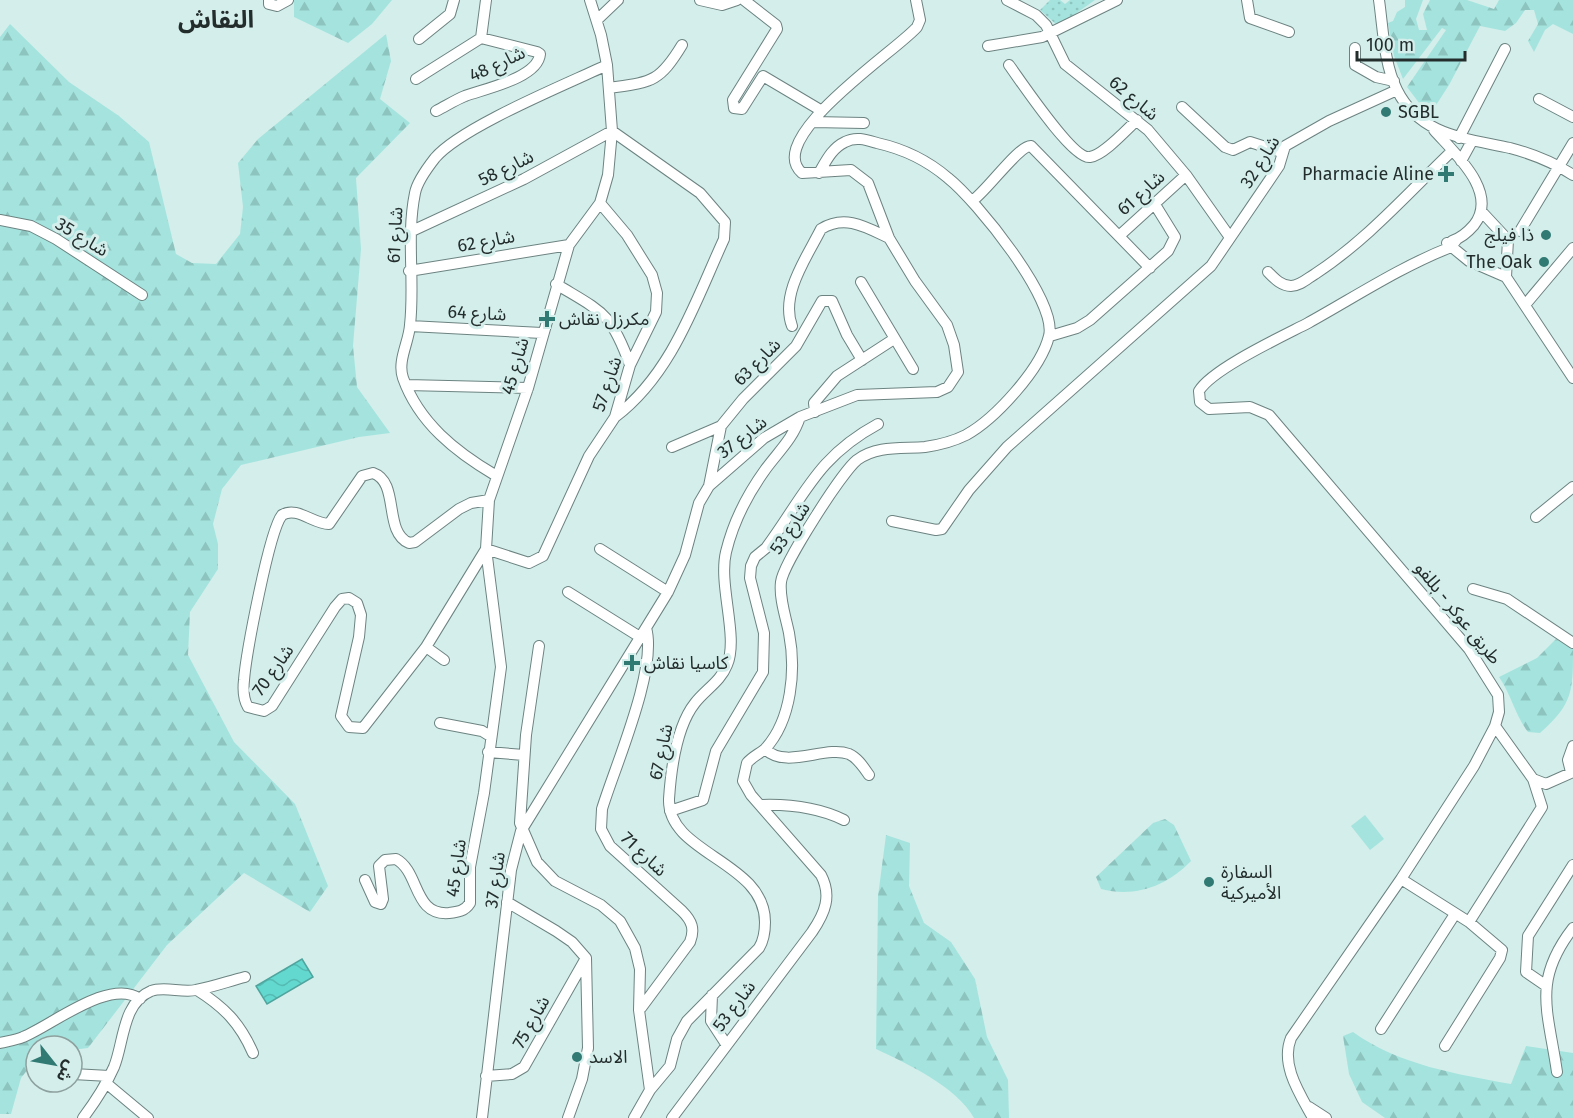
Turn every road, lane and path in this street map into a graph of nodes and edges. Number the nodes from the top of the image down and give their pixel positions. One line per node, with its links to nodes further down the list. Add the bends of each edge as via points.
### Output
1 (268, 0): 2 (street, via 277,6)
2 (288, 0)
3 (454, 0): 19 (street, via 450,14)
4 (486, 0): 18 (street, شارع 48)
5 (590, 0): 15 (street, شارع 45)
6 (618, 0): 15 (street)
7 (700, 0): 8 (street, via 722,5)
8 (738, 0)
9 (744, 0): 32 (street, via 777,29 733,100 734,108 742,109 764,76)
10 (916, 0): 32 (street, شارع 37, via 920,20 917,27 857,75)
11 (1008, 0): 17 (street, شارع 62, via 1036,15)
12 (1118, 0): 17 (street)
13 (1247, 0): 16 (street, via 1250,18)
14 (1379, 0): 27 (street)
15 (597, 20): 24 (street, شارع 45)
16 (1289, 32)
17 (1050, 33): 21 (street); 34 (street, شارع 62, via 1065,64)
18 (481, 38): 26 (street); 31 (street, شارع 48, via 537,52 538,63 530,71)
19 (419, 39)
20 (682, 45): 28 (street, via 661,75)
21 (988, 46)
22 (1355, 48): 27 (street, via 1355,65)
23 (1505, 49): 39 (street)
24 (607, 65): 28 (street, شارع 45); 52 (street, شارع 61, via 506,114 436,156 415,190)
25 (1009, 65): 34 (street, via 1052,123 1083,156 1103,151)
26 (416, 79)
27 (1396, 86): 37 (street, via 1417,118); 41 (street, شارع 32, via 1291,140)
28 (609, 88): 38 (street, شارع 45)
29 (1539, 99): 33 (street)
30 (1182, 107): 41 (street, via 1225,147 1233,150 1250,142)
31 (436, 111)
32 (822, 111): 35 (street, شارع 37)
33 (1573, 117)
34 (1137, 120): 46 (street, شارع 62)
35 (813, 122): 36 (street); 44 (street, شارع 37, via 801,139 795,158 802,173)
36 (864, 123)
37 (1434, 130): 39 (street); 42 (street)
38 (612, 131): 48 (street, شارع 45, via 608,175); 52 (street, شارع 58, via 524,179); 80 (street, via 700,193 720,215 726,231 662,367 642,395)
39 (1464, 139): 42 (street); 43 (street, via 1534,155)
40 (1573, 143): 43 (street)
41 (1281, 152): 55 (street, شارع 32, via 1279,166)
42 (1456, 155): 50 (street, via 1477,184); 62 (street, via 1365,237 1299,284 1282,284)
43 (1561, 167): 45 (street); 53 (street)
44 (819, 173): 47 (street, via 837,147 863,139 903,149 948,178); 56 (street, شارع 37, via 851,170 861,175 868,183)
45 (1573, 175)
46 (1186, 176): 49 (street, شارع 61); 55 (street, شارع 62)
47 (972, 201): 54 (street, via 1029,146); 71 (street, via 1028,275 1044,303)
48 (600, 203): 58 (street, شارع 45); 74 (street, شارع 57, via 643,259 657,293 656,312)
49 (1154, 203): 54 (street, شارع 61); 60 (street, via 1175,241)
50 (1481, 211): 57 (street, طريق عوكر - بللفو, via 1474,225); 63 (street, via 1508,240)
51 (0, 220): 66 (street, شارع 35, via 31,226 56,239)
52 (412, 231): 61 (street, شارع 61)
53 (1520, 231)
54 (1119, 236): 60 (street)
55 (1229, 237): 90 (street, شارع 32, via 1211,266 996,458 942,529)
56 (890, 238): 69 (street, via 842,220 821,229 788,300); 79 (street, شارع 37, via 947,326 958,372 948,387 937,393 857,395)
57 (1451, 243): 63 (street, via 1469,261); 102 (street, طريق عوكر - بللفو, via 1211,379 1201,388 1199,400 1212,410 1255,408 1277,424 1481,666 1499,701)
58 (569, 244): 61 (street, شارع 62); 65 (street, شارع 45)
59 (1573, 248): 67 (street)
60 (1150, 268): 71 (street, via 1077,328)
61 (409, 272): 68 (street, شارع 61)
62 (1268, 272)
63 (1506, 277): 67 (street)
64 (861, 282): 72 (street)
65 (556, 284): 70 (street, شارع 45); 74 (street, via 602,312 613,324)
66 (142, 295)
67 (1525, 305): 76 (street)
68 (410, 326): 70 (street, شارع 64); 77 (street, شارع 61, via 401,365)
69 (792, 326)
70 (542, 333): 78 (street, شارع 45)
71 (1050, 336): 105 (street, شارع 53, via 1033,370 1000,407 966,435 925,447 876,451 857,460 844,476 784,567 780,585 793,654 791,684 785,710)
72 (894, 339): 73 (street); 75 (street)
73 (862, 360): 79 (street, via 828,384 814,403); 83 (street, شارع 63, via 832,301 822,301 796,346)
74 (630, 365): 80 (street, شارع 57)
75 (914, 369)
76 (1573, 378)
77 (406, 385): 78 (street); 85 (street, شارع 61, via 440,436)
78 (528, 388): 85 (street, شارع 45)
79 (815, 412): 81 (street, شارع 37)
80 (615, 417): 91 (street, شارع 57, via 589,456 543,556 529,563)
81 (800, 417): 86 (street, شارع 37, via 764,438); 112 (street, شارع 67, via 795,432 765,470 734,525 725,555 724,576 729,658 724,671 685,718)
82 (878, 424): 112 (street, via 856,435 831,456 766,548 755,557 750,578 764,633 763,672 716,751 703,800)
83 (721, 426): 84 (street); 86 (street, شارع 63)
84 (672, 447)
85 (495, 475): 88 (street, شارع 45)
86 (709, 486): 95 (street, شارع 37, via 699,503 682,562)
87 (1573, 487): 89 (street)
88 (489, 500): 91 (street, شارع 45); 99 (street, شارع 70, via 465,506 411,543 399,534 385,487 373,473 362,476 329,524 293,513 282,515 269,549 250,637 244,696 248,707 258,711 273,706 335,607 345,598 356,601 361,615 341,712 349,727 359,729 367,725)
89 (1536, 516)
90 (892, 520)
91 (486, 549): 99 (street, شارع 70); 103 (street, شارع 45, via 500,653 498,696)
92 (600, 549): 95 (street)
93 (1473, 589): 97 (street, via 1507,598)
94 (568, 592): 96 (street)
95 (668, 592): 96 (street, شارع 37)
96 (643, 632): 114 (street, شارع 37); 128 (street, شارع 71, via 650,641 645,675 602,809 601,829 610,846 690,919 693,930 690,942)
97 (1573, 643)
98 (539, 646): 107 (street)
99 (426, 647): 100 (street)
100 (444, 660)
101 (440, 723): 103 (street)
102 (1495, 726): 110 (street); 116 (street, طريق عوكر - بللفو, via 1474,766)
103 (490, 736): 106 (street, شارع 45)
104 (1573, 746): 108 (street, via 1568,760)
105 (765, 749): 109 (street, via 783,757 847,753); 111 (street, شارع 53, via 749,760 743,776 746,788)
106 (488, 752): 107 (street); 117 (street, شارع 45, via 470,867 470,903 466,909 442,913 430,908 396,859 384,860 379,866 381,904 375,902)
107 (524, 755): 114 (street)
108 (1572, 772): 110 (street, via 1546,784)
109 (869, 775)
110 (1533, 779): 120 (street, via 1542,807)
111 (761, 805): 113 (street, via 820,810); 131 (street, شارع 53, via 821,875 827,901 812,932)
112 (670, 811): 126 (street, via 676,825 747,882 763,906 762,942)
113 (844, 820)
114 (521, 831): 118 (street, شارع 37, via 513,856); 128 (street, via 537,862 555,881 601,904 624,927 640,969)
115 (1573, 865): 124 (street, via 1528,936 1526,972)
116 (1401, 879): 119 (street); 139 (street, طريق عوكر - بللفو, via 1291,1038 1289,1067)
117 (365, 880)
118 (507, 902): 122 (street, via 572,942); 136 (street, شارع 37)
119 (1455, 914): 120 (street); 129 (street)
120 (1469, 922): 132 (street, via 1499,946 1502,953)
121 (1573, 928): 124 (street, via 1554,954)
122 (586, 958): 136 (street, شارع 75, via 524,1067 512,1074); 143 (street, via 588,1048)
123 (245, 977): 125 (street)
124 (1545, 985): 134 (street)
125 (197, 990): 127 (street, via 157,990); 133 (street, via 232,1016)
126 (712, 995): 131 (street, via 711,1021); 138 (street, via 687,1021 668,1070)
127 (140, 999): 130 (street, via 125,993 106,996 63,1014 25,1037); 137 (street, via 122,1032)
128 (639, 1010): 138 (street)
129 (1381, 1029)
130 (0, 1043)
131 (726, 1044): 145 (street, شارع 53)
132 (1445, 1046)
133 (253, 1053)
134 (1557, 1072)
135 (84, 1076): 137 (street)
136 (486, 1076): 142 (street, شارع 37)
137 (108, 1079): 140 (street); 141 (street)
138 (650, 1090): 144 (street)
139 (1306, 1105): 146 (street, طريق عوكر - بللفو); 147 (street)
140 (83, 1118)
141 (148, 1118)
142 (482, 1118)
143 (568, 1118)
144 (634, 1118)
145 (672, 1118)
146 (1313, 1118)
147 (1326, 1118)

